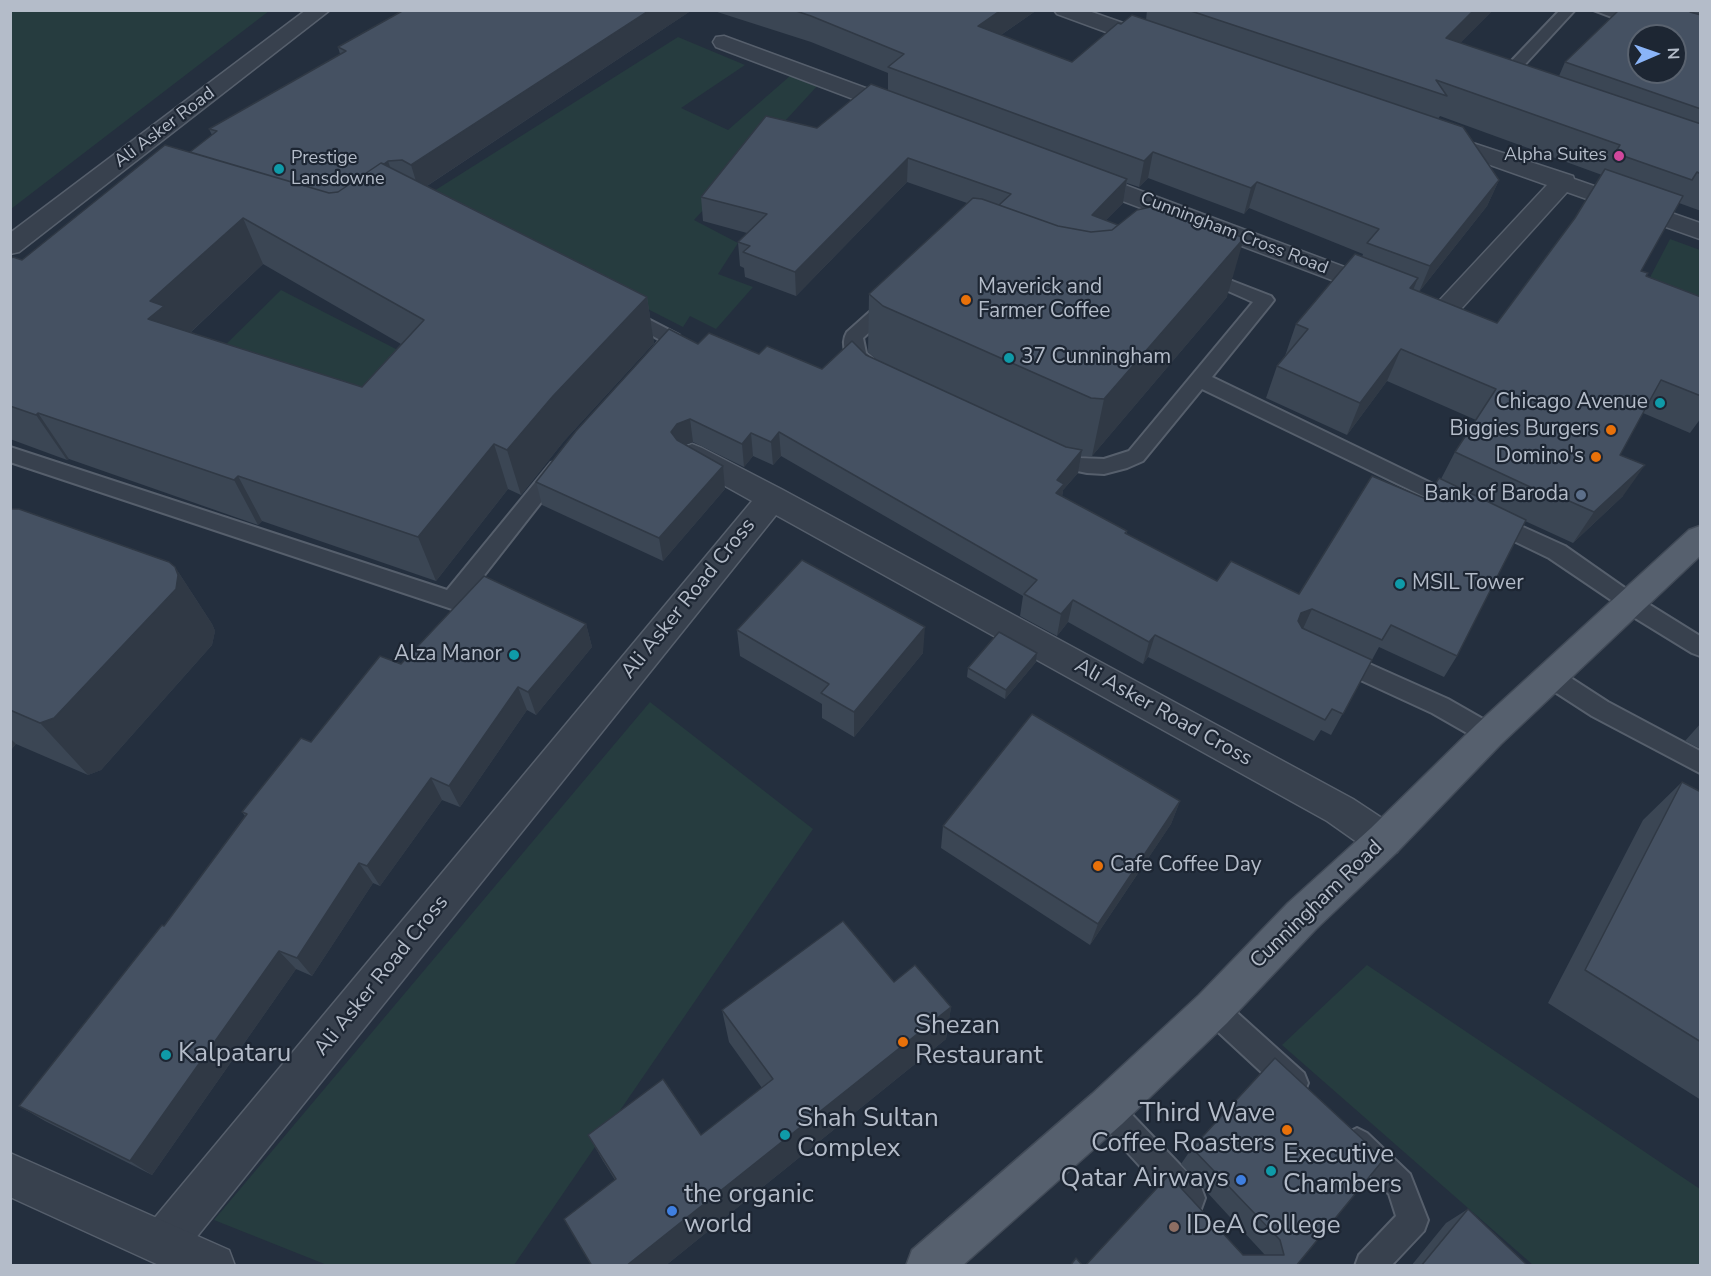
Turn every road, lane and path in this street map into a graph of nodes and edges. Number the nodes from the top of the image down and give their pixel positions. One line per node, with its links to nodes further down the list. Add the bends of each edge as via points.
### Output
1 (320, 10): 14 (street, Ali Asker Road, via 129,166)
2 (1064, 10): 7 (street)
3 (1568, 10): 8 (lane, via 1509,72 1511,81)
4 (1600, 10): 6 (lane)
5 (723, 42): 9 (street)
6 (1701, 44)
7 (1175, 48)
8 (1527, 91)
9 (922, 117)
10 (1420, 132): 12 (street)
11 (1066, 171): 12 (street, Cunningham Cross Road, via 1443,313)
12 (1564, 182): 13 (street)
13 (1701, 231)
14 (10, 246)
15 (933, 264): 16 (lane); 17 (lane); 20 (lane, via 952,249 983,249 1078,284 1101,281 1126,258 1148,256 1265,300); 20 (lane, via 854,336 855,353 874,371 1070,463 1107,467 1136,456)
16 (958, 266)
17 (944, 278)
18 (610, 305): 19 (lane, via 672,339)
19 (641, 372)
20 (1199, 379): 26 (lane, via 1557,552)
21 (573, 448): 22 (lane, via 452,600)
22 (10, 454)
23 (692, 454): 24 (street)
24 (772, 498): 32 (street, Ali Asker Road Cross, via 1340,810); 39 (street, Ali Asker Road Cross)
25 (1701, 538): 26 (main road, Cunningham Road)
26 (1631, 603): 27 (lane); 29 (main road, Cunningham Road)
27 (1701, 647)
28 (1322, 651): 30 (lane, via 1440,706)
29 (1550, 676): 30 (main road, Cunningham Road); 31 (lane, via 1600,709)
30 (1489, 734): 32 (main road, Cunningham Road)
31 (1701, 763)
32 (1384, 840): 33 (main road, Cunningham Road, via 1302,916)
33 (1213, 1009): 34 (lane); 35 (main road, Cunningham Road)
34 (1316, 1105)
35 (1107, 1109): 38 (lane); 41 (main road, Cunningham Road)
36 (1341, 1129): 42 (lane, via 1400,1184 1413,1220)
37 (10, 1174): 39 (street)
38 (1212, 1222)
39 (163, 1243): 40 (street)
40 (213, 1266)
41 (928, 1266)
42 (1370, 1266)

